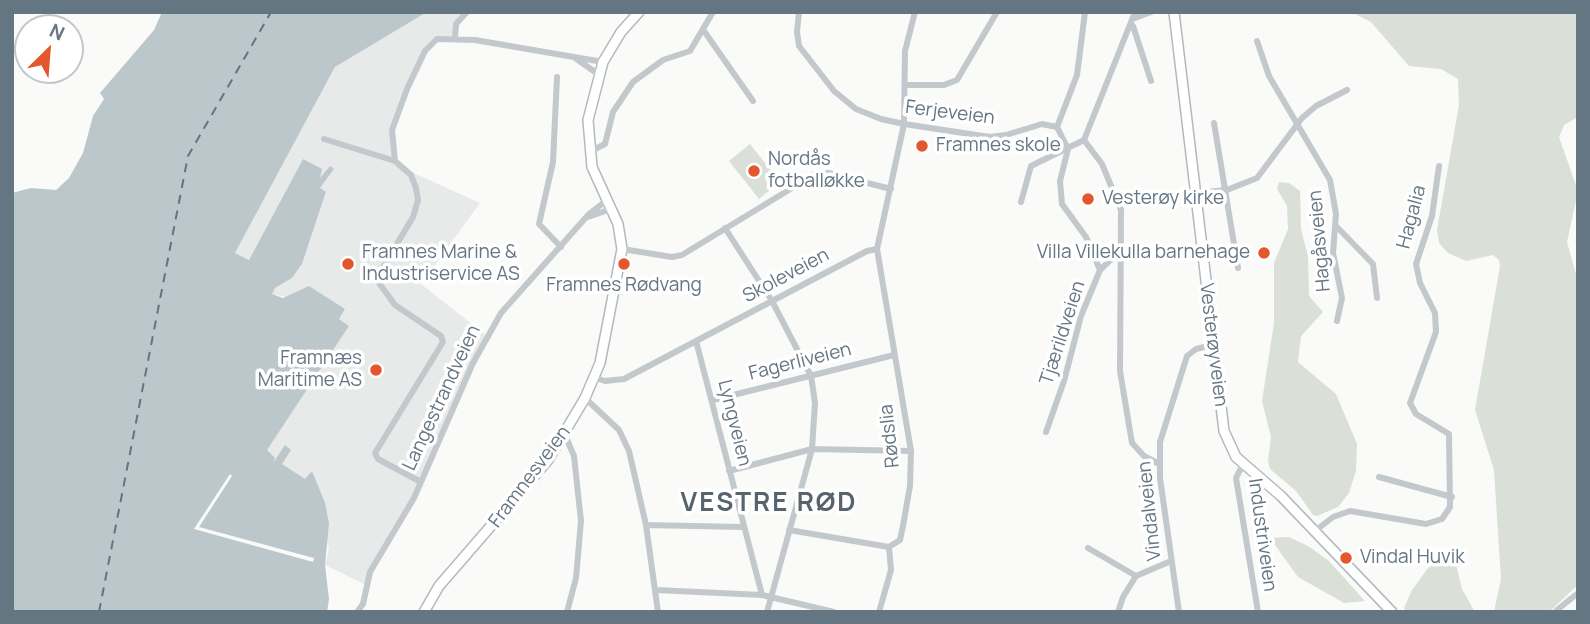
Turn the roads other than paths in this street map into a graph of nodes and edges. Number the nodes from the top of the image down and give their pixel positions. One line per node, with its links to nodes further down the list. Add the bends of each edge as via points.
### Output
1 (467, 12): 12 (street, via 456,24)
2 (639, 12): 15 (main road, Framnesveien)
3 (713, 12): 11 (street)
4 (799, 12): 23 (street, Ferjeveien, via 799,46 834,91 869,115)
5 (915, 12): 19 (street, via 905,51)
6 (998, 12): 19 (street, via 957,80 944,85)
7 (1085, 12): 25 (street, via 1077,75)
8 (1151, 12): 10 (street)
9 (1174, 12): 34 (main road, Vesterøyveien)
10 (1134, 18): 18 (street); 27 (street)
11 (704, 31): 21 (street); 29 (street, via 691,51 663,60 633,82 613,112 605,144)
12 (455, 38): 14 (street); 30 (street, via 432,43 417,64 392,130)
13 (1257, 41): 24 (street, Hagåsveien, via 1269,76)
14 (575, 58): 15 (street); 16 (street)
15 (603, 62): 16 (main road, Framnesveien)
16 (598, 74): 29 (main road, Framnesveien, via 588,120)
17 (556, 77): 39 (street, via 553,162 539,224)
18 (1151, 81)
19 (906, 85): 23 (street)
20 (1347, 90): 24 (street, via 1317,106)
21 (752, 101)
22 (1214, 123): 33 (street)
23 (904, 124): 25 (street, Ferjeveien, via 990,137 1042,124); 32 (street)
24 (1296, 125): 33 (street, via 1256,178); 37 (street, Hagåsveien, via 1330,180)
25 (1057, 127): 28 (street)
26 (324, 139): 30 (street)
27 (1084, 140): 28 (street); 42 (street, via 1116,194 1123,222)
28 (1068, 149): 35 (street, via 1031,166); 44 (street, via 1060,181 1062,204 1086,237)
29 (589, 152): 36 (main road, Framnesveien)
30 (395, 161): 63 (street, via 414,182 417,208 376,279 395,305 441,336 443,342 379,442 375,456)
31 (1439, 166): 64 (street, Hagalia, via 1432,216 1416,264 1435,313 1436,332 1410,403 1416,414 1449,434)
32 (891, 189): 38 (street, via 815,174); 41 (street)
33 (1227, 190): 34 (street); 43 (street)
34 (1195, 193): 49 (main road, Vesterøyveien)
35 (1021, 202)
36 (609, 205): 39 (street, Langestrandveien, via 588,217); 40 (main road, Framnesveien)
37 (1335, 225): 45 (street, via 1373,264); 47 (street, Hagåsveien, via 1333,253 1342,298)
38 (725, 228): 40 (street, via 678,256); 46 (street)
39 (561, 247): 63 (street, Langestrandveien, via 510,299 486,336)
40 (622, 249): 52 (main road, Framnesveien)
41 (877, 249): 46 (street, Skoleveien); 50 (street, Rødslia)
42 (1121, 250): 44 (street, Tjærildveien); 59 (street, via 1120,371 1132,443)
43 (1238, 268)
44 (1100, 270): 55 (street, Tjærildveien)
45 (1377, 298)
46 (772, 301): 48 (street, Skoleveien); 51 (street)
47 (1338, 321)
48 (696, 341): 52 (street, Skoleveien, via 624,379); 54 (street, Lyngveien)
49 (1213, 345): 59 (street, Vindalveien, via 1187,356 1166,420); 60 (main road, Vesterøyveien, via 1224,431)
50 (894, 355): 51 (street, Fagerliveien); 58 (street, Rødslia)
51 (811, 376): 54 (street, Fagerliveien); 57 (street)
52 (595, 378): 53 (main road, Framnesveien)
53 (585, 398): 56 (main road, Framnesveien); 65 (street, via 625,441)
54 (713, 400): 61 (street, Lyngveien)
55 (1046, 432)
56 (565, 435): 79 (main road, Framnesveien, via 538,473 439,586); 80 (street, via 574,456 582,520)
57 (812, 449): 58 (street); 61 (street); 67 (street)
58 (911, 451): 69 (street, Rødslia, via 900,540)
59 (1159, 464): 71 (street, Vindalveien)
60 (1243, 464): 68 (main road, Vesterøyveien); 87 (street, Industriveien, via 1236,473 1237,488)
61 (729, 471): 66 (street, Lyngveien)
62 (1379, 477): 64 (street)
63 (421, 482): 78 (street, Langestrandveien, via 370,572)
64 (1452, 497): 68 (street, via 1446,514 1434,522 1412,523 1350,511)
65 (646, 525): 66 (street); 73 (street)
66 (743, 527): 75 (street, Lyngveien)
67 (789, 530): 69 (street); 76 (street)
68 (1315, 531): 88 (main road, Vesterøyveien)
69 (889, 547): 84 (street, Rødslia, via 891,570)
70 (1088, 548): 72 (street)
71 (1171, 561): 72 (street); 86 (street, Vindalveien)
72 (1136, 576): 85 (street)
73 (656, 590): 75 (street); 81 (street)
74 (1578, 593): 77 (street)
75 (762, 595): 76 (street)
76 (771, 596): 82 (street); 83 (street)
77 (1557, 610)
78 (357, 612)
79 (424, 612)
80 (567, 612)
81 (658, 612)
82 (767, 612)
83 (834, 612)
84 (879, 612)
85 (1118, 612)
86 (1179, 612)
87 (1258, 612)
88 (1392, 612)

